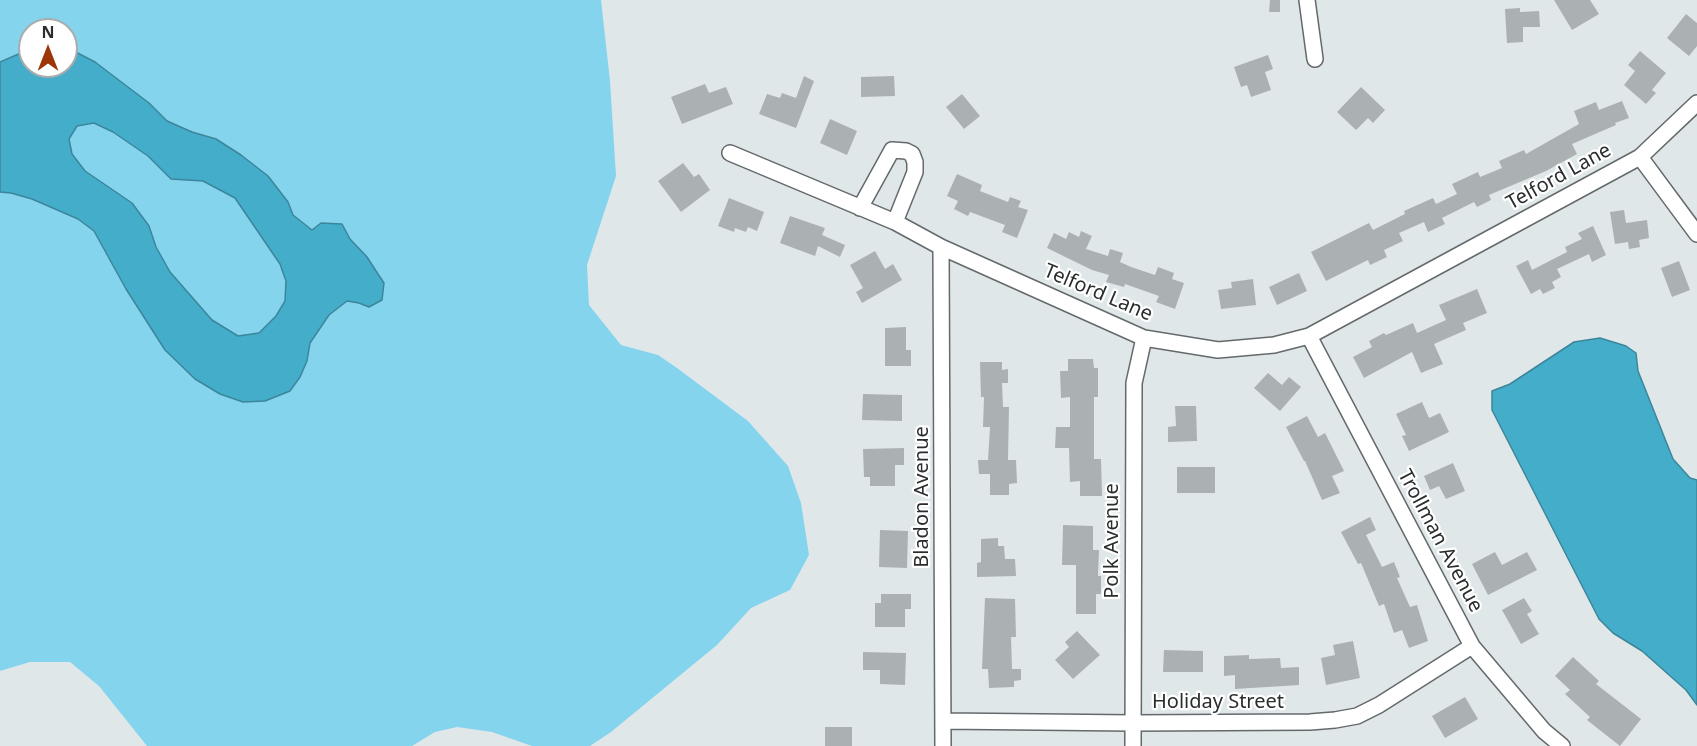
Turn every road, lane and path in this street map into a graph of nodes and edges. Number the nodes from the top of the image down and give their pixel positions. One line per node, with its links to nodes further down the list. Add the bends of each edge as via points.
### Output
1 (1307, 0): 2 (street)
2 (1315, 59)
3 (1697, 103): 5 (street, Telford Lane)
4 (730, 153): 6 (street, Telford Lane)
5 (1640, 157): 8 (street); 10 (street, Telford Lane)
6 (860, 208): 7 (street, Telford Lane); 7 (street, via 892,150 906,151 912,154 915,171)
7 (895, 222): 9 (street, Telford Lane)
8 (1697, 234)
9 (941, 247): 11 (street, Telford Lane); 13 (street, Bladon Avenue)
10 (1309, 336): 11 (street, Telford Lane, via 1274,345 1218,350); 12 (street, Trollman Avenue)
11 (1144, 338): 14 (street, Polk Avenue, via 1134,382)
12 (1472, 646): 14 (street, Holiday Street, via 1357,716 1310,722); 17 (street, Trollman Avenue, via 1544,731)
13 (944, 721): 14 (street, Holiday Street); 15 (street, Bladon Avenue)
14 (1133, 723): 16 (street, Polk Avenue)
15 (943, 746)
16 (1133, 746)
17 (1562, 746)

